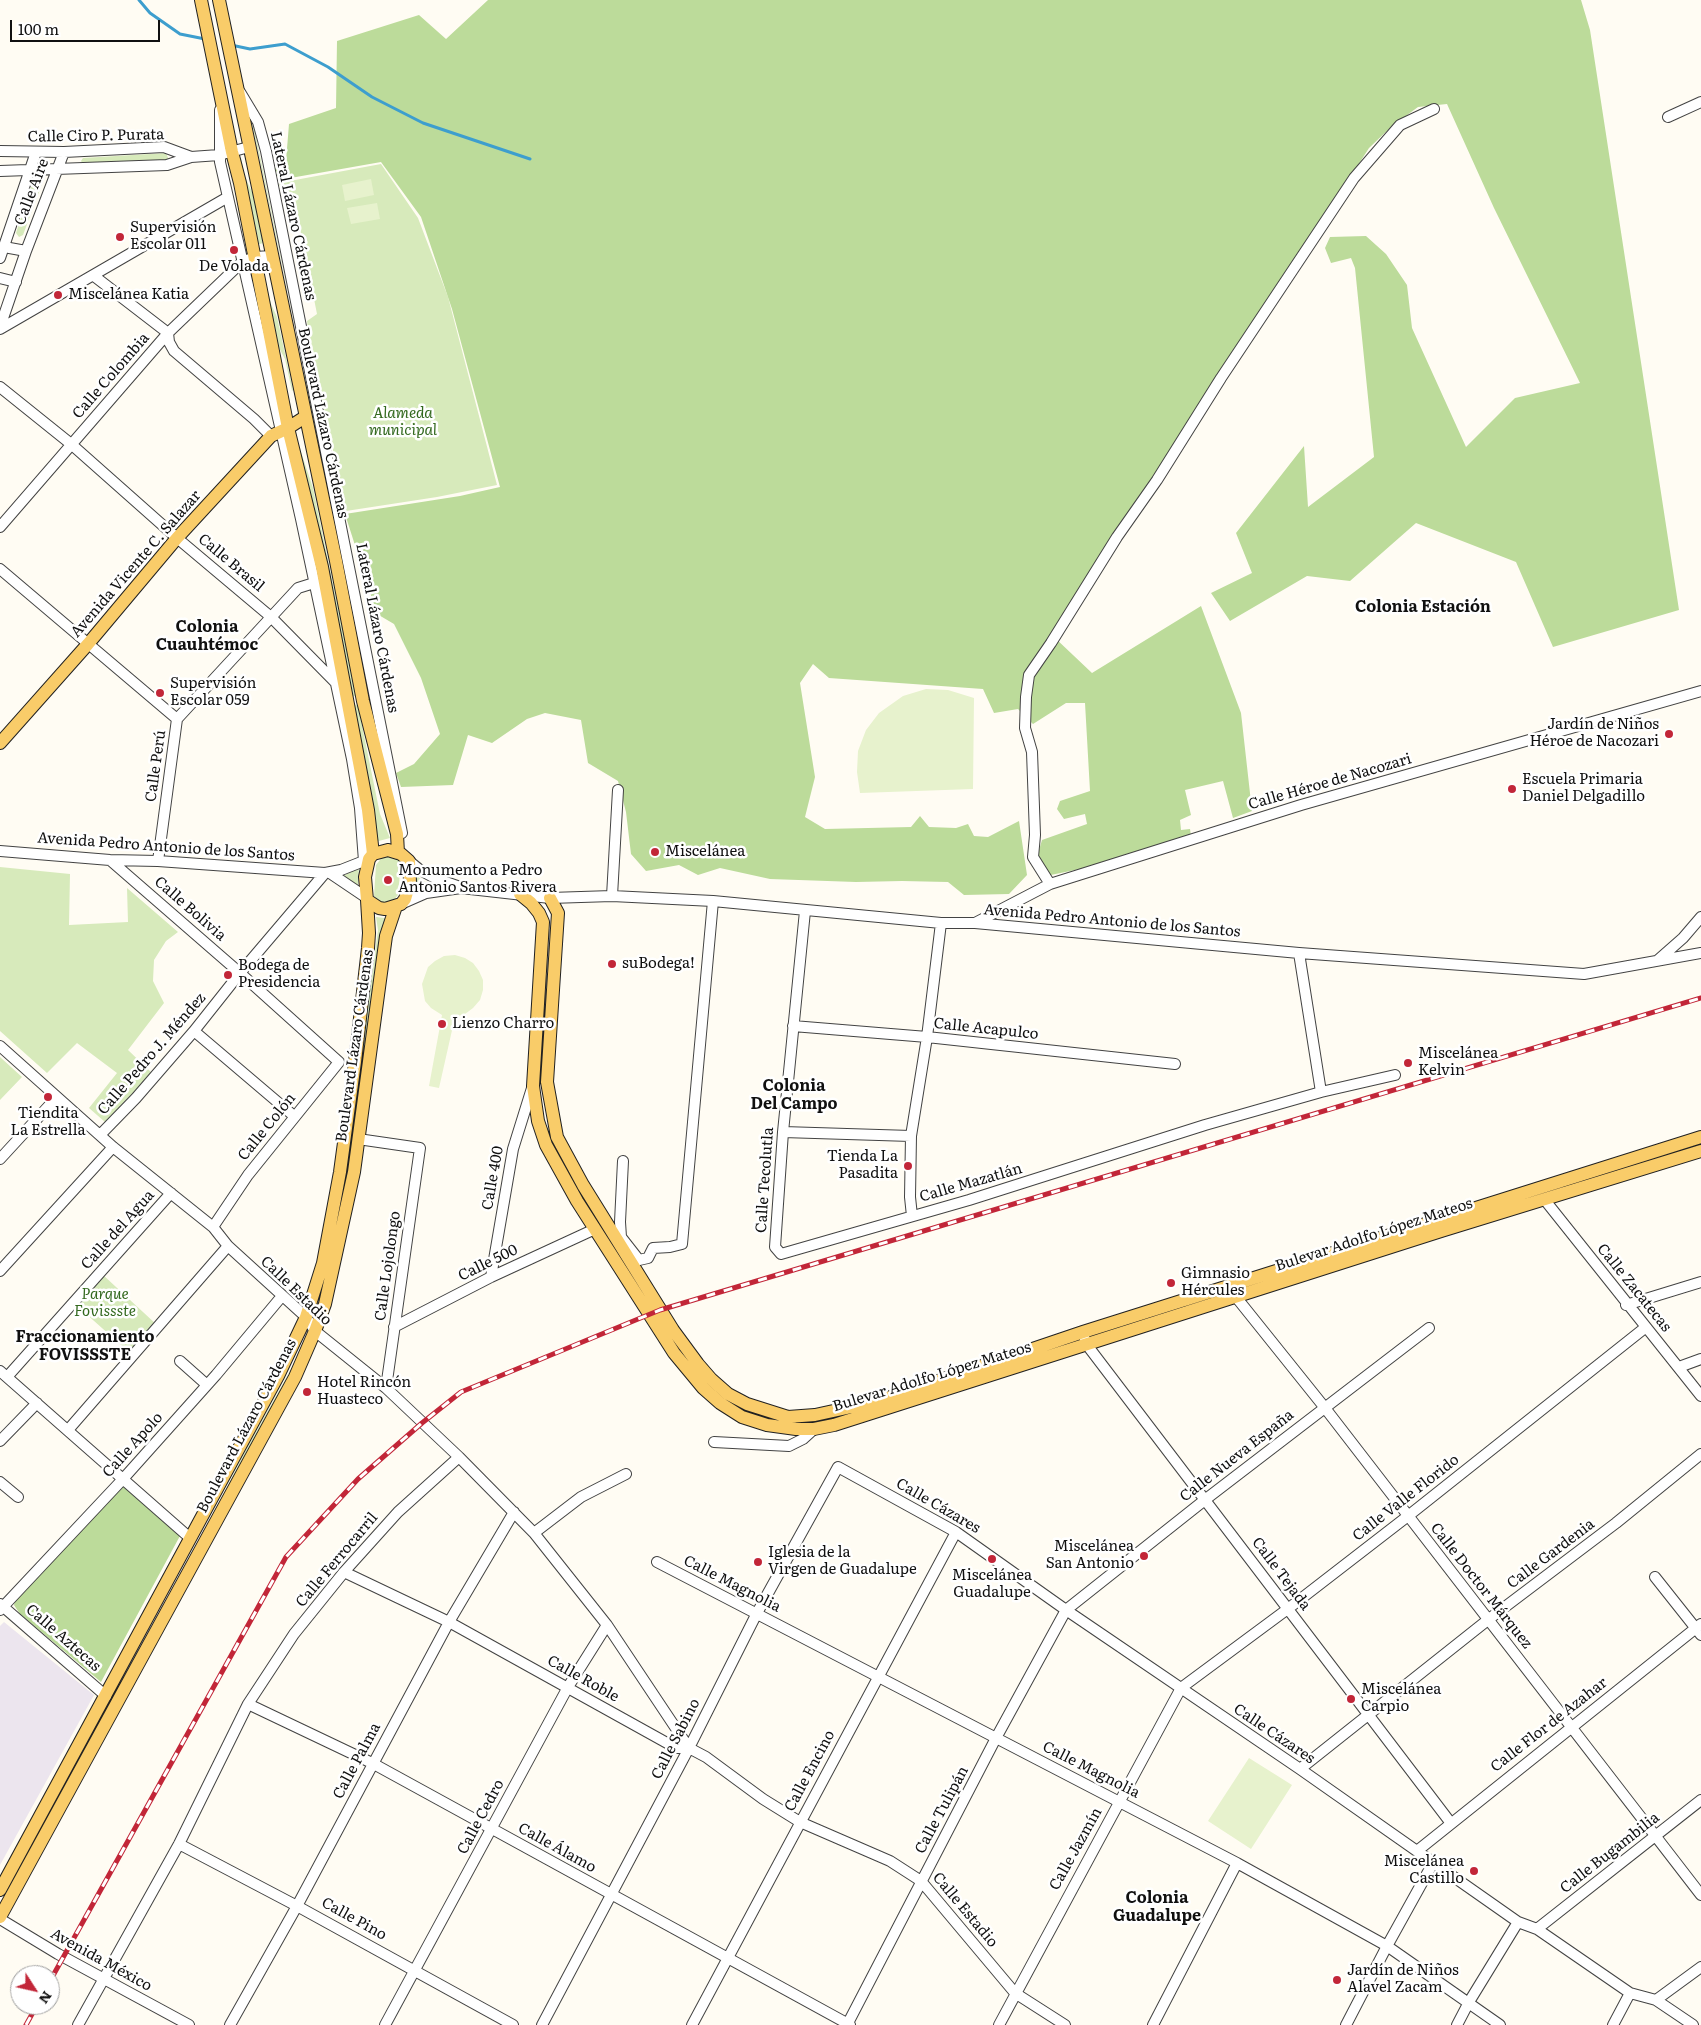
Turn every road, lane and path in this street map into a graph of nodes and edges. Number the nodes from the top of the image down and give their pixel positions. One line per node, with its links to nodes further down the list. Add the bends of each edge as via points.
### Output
1 (201, 0): 3 (main road)
2 (220, 6): 3 (main road); 4 (main road, Boulevard Lázaro Cárdenas)
3 (204, 15): 12 (main road, via 218,80)
4 (236, 82): 8 (main road, Boulevard Lázaro Cárdenas); 46 (street, Lateral Lázaro Cárdenas, via 258,122 266,151 399,814)
5 (1701, 102): 7 (street)
6 (1434, 109): 51 (street, via 1400,125 1354,178 1029,675 1024,728 1032,752 1033,857)
7 (1668, 117)
8 (249, 147): 12 (street, Calle Ciro P. Purata); 20 (main road, Boulevard Lázaro Cárdenas)
9 (0, 151): 10 (street, Calle Ciro P. Purata)
10 (36, 152): 11 (street, Calle Ciro P. Purata); 14 (street, Calle Aire)
11 (64, 152): 13 (street, Calle Ciro P. Purata, via 164,147); 15 (street, Calle Aire)
12 (226, 154): 13 (street, Calle Ciro P. Purata); 17 (street); 21 (main road, via 240,183)
13 (191, 158): 15 (street, Calle Ciro P. Purata, via 167,165)
14 (30, 170): 15 (street, Calle Ciro P. Purata); 16 (street, Calle Ciro P. Purata); 18 (street, Calle Aire)
15 (56, 170): 19 (street, Calle Aire)
16 (0, 171)
17 (228, 197): 23 (street); 24 (street)
18 (4, 247): 19 (street); 22 (street, Calle Aire)
19 (26, 251): 26 (street, Calle Aire)
20 (272, 256): 21 (street, Calle Colombia); 30 (main road, Boulevard Lázaro Cárdenas)
21 (255, 257): 23 (street, Calle Colombia); 31 (main road)
22 (0, 258)
23 (242, 262): 28 (street, Calle Colombia); 31 (street)
24 (94, 276): 27 (street); 28 (street)
25 (0, 278): 26 (street)
26 (16, 282): 27 (street, Calle Aire)
27 (0, 328)
28 (168, 333): 31 (street, via 174,351 254,419); 32 (street, Calle Colombia)
29 (0, 387): 32 (street, Calle Brasil)
30 (305, 417): 31 (main road, Avenida Vicente C. Salazar); 41 (main road, Boulevard Lázaro Cárdenas)
31 (280, 432): 34 (main road, Avenida Vicente C. Salazar); 36 (street); 40 (main road, via 322,567)
32 (72, 444): 33 (street, Calle Colombia); 34 (street, Calle Brasil)
33 (0, 527)
34 (178, 538): 37 (street, Calle Brasil); 38 (main road, Avenida Vicente C. Salazar)
35 (0, 569): 38 (street)
36 (314, 583): 37 (street, Calle Perú, via 298,588); 40 (street)
37 (271, 616): 40 (street, Calle Brasil); 42 (street, Calle Perú)
38 (88, 644): 42 (street); 43 (main road, Avenida Vicente C. Salazar)
39 (1701, 691): 51 (street, Calle Héroe de Nacozari, via 1301,805)
40 (342, 693): 41 (main road); 47 (street); 47 (main road, via 368,810)
41 (363, 702): 46 (main road, Boulevard Lázaro Cárdenas)
42 (177, 719): 49 (street, Calle Perú)
43 (0, 743)
44 (618, 790): 54 (street)
45 (0, 850): 48 (street, Avenida Pedro Antonio de los Santos)
46 (404, 857): 47 (main road, via 388,850); 52 (street, via 420,870); 58 (main road, via 410,882 406,899)
47 (369, 858): 50 (street); 56 (main road, via 365,876)
48 (110, 860): 49 (street, Avenida Pedro Antonio de los Santos); 66 (street, Calle Bolivia)
49 (158, 861): 50 (street, Avenida Pedro Antonio de los Santos)
50 (327, 873): 56 (street); 66 (street, Calle Pedro J. Méndez)
51 (1050, 884): 62 (street, Calle Héroe de Nacozari)
52 (461, 888): 53 (street, Avenida Pedro Antonio de los Santos); 58 (street, via 426,893)
53 (520, 894): 55 (street, Avenida Pedro Antonio de los Santos); 75 (main road, Bulevar Adolfo López Mateos, via 539,913 542,922)
54 (612, 896): 55 (street, Avenida Pedro Antonio de los Santos); 57 (street, Avenida Pedro Antonio de los Santos)
55 (550, 898): 93 (main road, Bulevar Adolfo López Mateos, via 558,913 547,1082 550,1109 557,1137 583,1185)
56 (367, 899): 58 (main road, via 379,908 391,909); 72 (main road, Boulevard Lázaro Cárdenas, via 369,933)
57 (713, 901): 59 (street, Avenida Pedro Antonio de los Santos); 93 (street, via 682,1244 653,1248 648,1258 639,1260)
58 (398, 905): 83 (main road, Boulevard Lázaro Cárdenas, via 386,936)
59 (805, 911): 61 (street, Avenida Pedro Antonio de los Santos); 67 (street, Calle Tecolutla)
60 (1701, 917): 65 (street)
61 (941, 923): 62 (street, Avenida Pedro Antonio de los Santos); 69 (street, Calle Mazatlán)
62 (975, 923): 63 (street, Avenida Pedro Antonio de los Santos)
63 (1299, 953): 65 (street, Avenida Pedro Antonio de los Santos, via 1584,974); 76 (street)
64 (1701, 953): 65 (street, Avenida Pedro Antonio de los Santos)
65 (1657, 961)
66 (240, 973): 68 (street, Calle Pedro J. Méndez); 71 (street, Calle Bolivia)
67 (793, 1026): 69 (street, Calle Acapulco); 79 (street, Calle Tecolutla)
68 (194, 1031): 78 (street); 80 (street, Calle Pedro J. Méndez)
69 (927, 1038): 73 (street, Calle Acapulco); 81 (street, Calle Mazatlán)
70 (0, 1046): 77 (street)
71 (339, 1062): 72 (street); 78 (street, Calle Colón)
72 (355, 1062): 101 (main road, Boulevard Lázaro Cárdenas, via 325,1254)
73 (1174, 1064)
74 (1395, 1075): 76 (street)
75 (533, 1086): 92 (main road, Bulevar Adolfo López Mateos, via 546,1145); 96 (street, Calle 400, via 513,1149)
76 (1321, 1092): 90 (street, Calle Mazatlán)
77 (57, 1097): 80 (street); 86 (street)
78 (294, 1116): 91 (street, Calle Colón)
79 (783, 1132): 81 (street); 90 (street, Calle Tecolutla, via 775,1247 781,1254)
80 (100, 1135): 84 (street, Calle Pedro J. Méndez)
81 (911, 1136): 90 (street, Calle Mazatlán)
82 (1701, 1137): 89 (main road, Bulevar Adolfo López Mateos)
83 (358, 1139): 102 (street, Calle Lojolongo, via 420,1148); 105 (main road, Boulevard Lázaro Cárdenas, via 340,1241)
84 (113, 1147): 88 (street, Calle Estadio); 95 (street)
85 (1701, 1151): 89 (main road, Bulevar Adolfo López Mateos)
86 (0, 1160)
87 (623, 1161): 93 (street)
88 (171, 1193): 91 (street, Calle Estadio); 111 (street, Calle del Agua)
89 (1546, 1194): 99 (main road, Bulevar Adolfo López Mateos); 100 (street, Calle Zacatecas); 106 (main road, Bulevar Adolfo López Mateos)
90 (912, 1216)
91 (213, 1227): 94 (street, Calle Estadio)
92 (595, 1229): 96 (street, Calle 500); 117 (main road, Bulevar Adolfo López Mateos, via 674,1353 720,1404 742,1417 767,1425)
93 (619, 1238): 106 (main road, Bulevar Adolfo López Mateos, via 673,1330 711,1379 728,1394 747,1404 788,1417 815,1415 879,1400)
94 (228, 1246): 98 (street, Calle Estadio); 118 (street)
95 (0, 1271)
96 (491, 1277): 102 (street, Calle 500)
97 (1701, 1282): 100 (street)
98 (282, 1296): 101 (street, Calle Estadio); 112 (street, Calle Apolo)
99 (1236, 1297): 107 (main road, Bulevar Adolfo López Mateos); 116 (street, Calle Doctor Márquez)
100 (1626, 1305): 103 (street, Calle Zacatecas)
101 (306, 1317): 105 (street, Calle Estadio); 133 (main road, Boulevard Lázaro Cárdenas, via 278,1376)
102 (394, 1326): 113 (street, Calle Lojolongo)
103 (1646, 1327): 110 (street, Calle Zacatecas); 130 (street, Calle Valle Florido)
104 (1429, 1328): 116 (street, Calle Nueva España)
105 (315, 1332): 113 (street, Calle Estadio); 171 (main road, Boulevard Lázaro Cárdenas, via 295,1377)
106 (1083, 1332): 107 (street)
107 (1087, 1345): 117 (main road, Bulevar Adolfo López Mateos, via 891,1408); 128 (street, Calle Tejada)
108 (1701, 1359): 110 (street)
109 (180, 1361): 112 (street)
110 (1679, 1366): 114 (street, Calle Zacatecas)
111 (4, 1374): 115 (street)
112 (207, 1385): 125 (street, Calle Apolo)
113 (386, 1388): 122 (street, Calle Estadio)
114 (1701, 1396)
115 (37, 1403): 118 (street); 119 (street)
116 (1325, 1408): 128 (street, Calle Nueva España); 130 (street, Calle Doctor Márquez)
117 (814, 1429): 120 (street, via 789,1446)
118 (68, 1430): 125 (street)
119 (0, 1442)
120 (714, 1442)
121 (1701, 1454): 141 (street, Calle Gardenia)
122 (459, 1457): 129 (street); 135 (street, Calle Ferrocarril, via 398,1512)
123 (838, 1467): 131 (street, Calle Cázares); 140 (street, Calle Sabino)
124 (626, 1474): 132 (street, via 581,1497)
125 (123, 1480): 133 (street); 137 (street, Calle Apolo)
126 (0, 1482): 127 (street)
127 (18, 1497)
128 (1206, 1499): 138 (street, Calle Tejada); 139 (street, Calle Nueva España)
129 (514, 1512): 132 (street); 142 (street, Calle Palma)
130 (1408, 1516): 138 (street, Calle Valle Florido); 141 (street, Calle Doctor Márquez)
131 (956, 1532): 139 (street, Calle Cázares); 145 (street, Calle Encino)
132 (534, 1533): 143 (street)
133 (190, 1538): 148 (main road, Boulevard Lázaro Cárdenas)
134 (657, 1562): 140 (street, Calle Magnolia)
135 (344, 1572): 142 (street, Calle Roble); 149 (street, Calle Ferrocarril, via 294,1634)
136 (1655, 1577): 144 (street)
137 (1, 1606): 148 (street, Calle Aztecas)
138 (1289, 1608): 147 (street, Calle Valle Florido); 150 (street, Calle Tejada)
139 (1066, 1610): 147 (street, Calle Cázares); 152 (street, Calle Tulipán)
140 (757, 1613): 145 (street, Calle Magnolia); 153 (street, Calle Sabino)
141 (1489, 1619): 150 (street, Calle Gardenia); 151 (street, Calle Doctor Márquez)
142 (449, 1622): 146 (street, Calle Roble); 154 (street, Calle Palma)
143 (607, 1625): 146 (street, Calle Cedro); 153 (street)
144 (1699, 1629): 151 (street, Calle Flor de Azahar)
145 (878, 1676): 152 (street, Calle Magnolia); 158 (street, Calle Encino)
146 (568, 1687): 153 (street, Calle Roble, via 676,1748); 160 (street, Calle Cedro)
147 (1180, 1688): 155 (street, Calle Cázares); 157 (street, Calle Jazmín)
148 (106, 1696): 167 (main road, Boulevard Lázaro Cárdenas)
149 (248, 1704): 154 (street, Calle Álamo); 162 (street, Calle Ferrocarril)
150 (1368, 1714): 155 (street, Calle Gardenia); 159 (street, Calle Tejada)
151 (1572, 1726): 159 (street, Calle Flor de Azahar); 161 (street, Calle Doctor Márquez)
152 (996, 1738): 157 (street, Calle Magnolia); 166 (street, Calle Tulipán)
153 (689, 1748): 158 (street, Calle Roble); 168 (street, Calle Sabino)
154 (372, 1763): 160 (street, Calle Álamo); 170 (street, Calle Palma)
155 (1300, 1769): 163 (street, Calle Cázares)
156 (1701, 1800): 161 (street, Calle Bugambilia)
157 (1119, 1801): 164 (street, Calle Magnolia); 179 (street, Calle Jazmín)
158 (800, 1822): 166 (street, Calle Estadio, via 890,1861); 175 (street, Calle Encino)
159 (1450, 1822): 163 (street, Calle Flor de Azahar)
160 (491, 1829): 168 (street, Calle Álamo); 177 (street, Calle Cedro)
161 (1656, 1836): 169 (street, Calle Doctor Márquez); 173 (street, Calle Bugambilia)
162 (179, 1844): 170 (street, Calle Pino); 178 (street, Calle Ferrocarril)
163 (1416, 1850): 165 (street, Calle Cázares)
164 (1237, 1863): 174 (street, Calle Magnolia); 193 (street)
165 (1433, 1863): 172 (street, Calle Cázares); 174 (street)
166 (921, 1881): 179 (street, Calle Estadio); 190 (street, Calle Tulipán)
167 (0, 1890)
168 (611, 1894): 175 (street, Calle Álamo); 188 (street, Calle Sabino)
169 (1701, 1895)
170 (297, 1906): 177 (street, Calle Pino); 185 (street, Calle Palma)
171 (0, 1918): 178 (street, Avenida México)
172 (1518, 1922): 173 (street, Calle Cázares); 182 (street)
173 (1537, 1930): 180 (street, Calle Cázares)
174 (1387, 1946): 182 (street, Calle Magnolia); 194 (street)
175 (728, 1957): 189 (street, Calle Encino); 190 (street, Calle Álamo)
176 (1701, 1968): 181 (street)
177 (416, 1970): 186 (street, Calle Cedro); 187 (street, Calle Pino)
178 (104, 1978): 183 (street, Calle Ferrocarril); 184 (street, Avenida México)
179 (1015, 1993): 191 (street, Calle Jazmín); 192 (street, Calle Estadio)
180 (1630, 1993): 181 (street, Calle Cázares); 197 (street)
181 (1656, 2000): 198 (street, Calle Cázares)
182 (1469, 2002): 195 (street); 196 (street, Calle Magnolia)
183 (78, 2025)
184 (189, 2025)
185 (230, 2025)
186 (386, 2025)
187 (513, 2025)
188 (542, 2025)
189 (692, 2025)
190 (848, 2025)
191 (998, 2025)
192 (1065, 2025)
193 (1152, 2025)
194 (1346, 2025)
195 (1457, 2025)
196 (1500, 2025)
197 (1614, 2025)
198 (1693, 2025)

